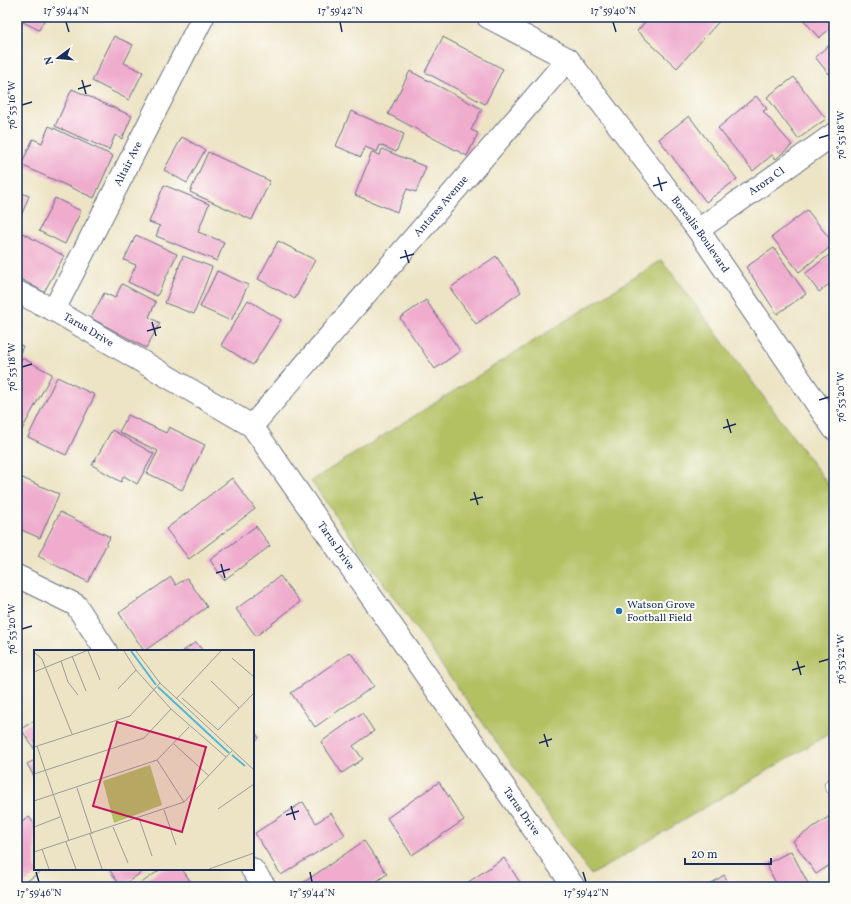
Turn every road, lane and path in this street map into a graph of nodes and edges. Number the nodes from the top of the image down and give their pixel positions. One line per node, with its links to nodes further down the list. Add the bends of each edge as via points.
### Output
1 (203, 17): 7 (street, Altair Ave)
2 (488, 17): 3 (street, Borealis Boulevard)
3 (568, 59): 5 (street, Borealis Boulevard); 8 (street, Antares Avenue)
4 (834, 134): 5 (street, Arora Cl)
5 (698, 230): 9 (street, Borealis Boulevard)
6 (17, 292): 7 (street, Tarus Drive)
7 (54, 310): 8 (street, Tarus Drive)
8 (252, 426): 14 (street, Tarus Drive)
9 (834, 429)
10 (17, 576): 11 (street, via 76,605)
11 (105, 650)
12 (253, 870): 13 (street)
13 (265, 887)
14 (574, 887)

